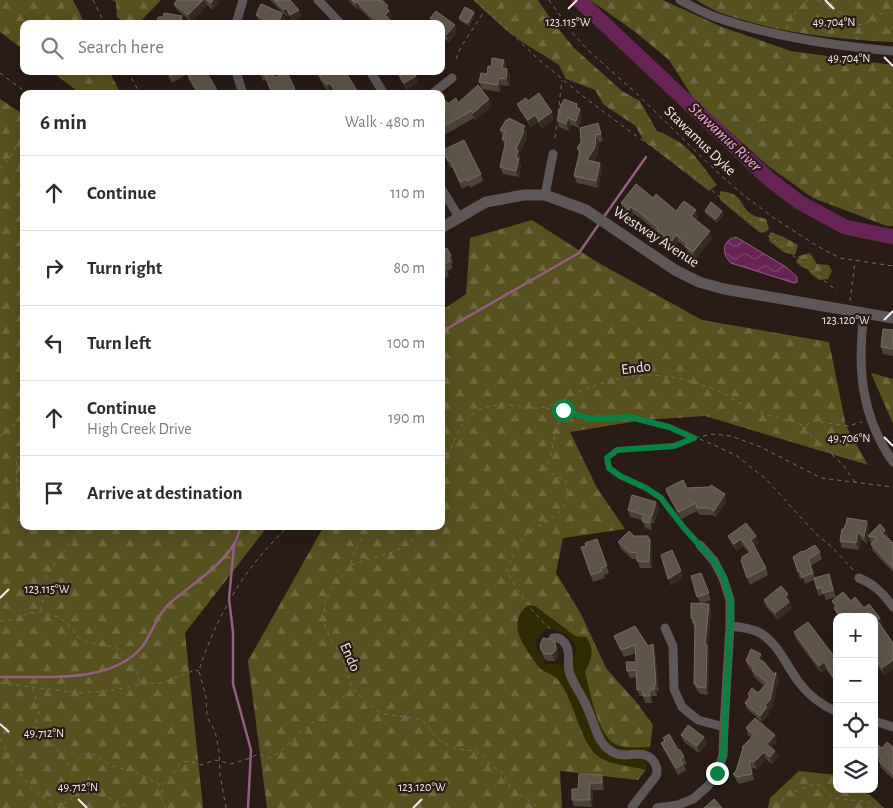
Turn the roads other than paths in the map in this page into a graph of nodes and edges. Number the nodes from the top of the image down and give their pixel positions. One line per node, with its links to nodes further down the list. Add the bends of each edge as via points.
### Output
1 (243, 0): 4 (street)
2 (318, 0): 5 (street)
3 (680, 0): 6 (street, via 717,18 787,37)
4 (237, 20)
5 (337, 20)
6 (893, 51)
7 (237, 75): 10 (street)
8 (372, 75): 11 (street)
9 (452, 78): 12 (street)
10 (242, 90)
11 (382, 90)
12 (437, 90)
13 (553, 154): 15 (street)
14 (445, 194): 16 (street)
15 (545, 195): 16 (street, Westway Avenue, via 486,202); 18 (street, Westway Avenue, via 586,210 675,270 700,282)
16 (459, 217): 17 (street, Westway Avenue)
17 (445, 226)
18 (864, 314): 19 (street, Westway Avenue); 20 (street, via 861,352 863,392 870,420)
19 (893, 318)
20 (893, 462)
21 (700, 545): 24 (street, via 724,578 730,600)
22 (859, 578): 23 (street, via 877,588)
23 (893, 607)
24 (730, 626): 27 (street, via 751,629 772,642 805,691); 29 (street)
25 (665, 628): 29 (street, via 673,646 674,689 682,707 698,720)
26 (555, 638): 31 (street, via 562,640 569,652 571,678 604,745 623,755 646,755 655,763 658,772 632,807)
27 (833, 710)
28 (878, 722): 30 (street)
29 (724, 726): 32 (street, via 723,755 708,786 693,799)
30 (893, 727)
31 (637, 808)
32 (657, 808)

